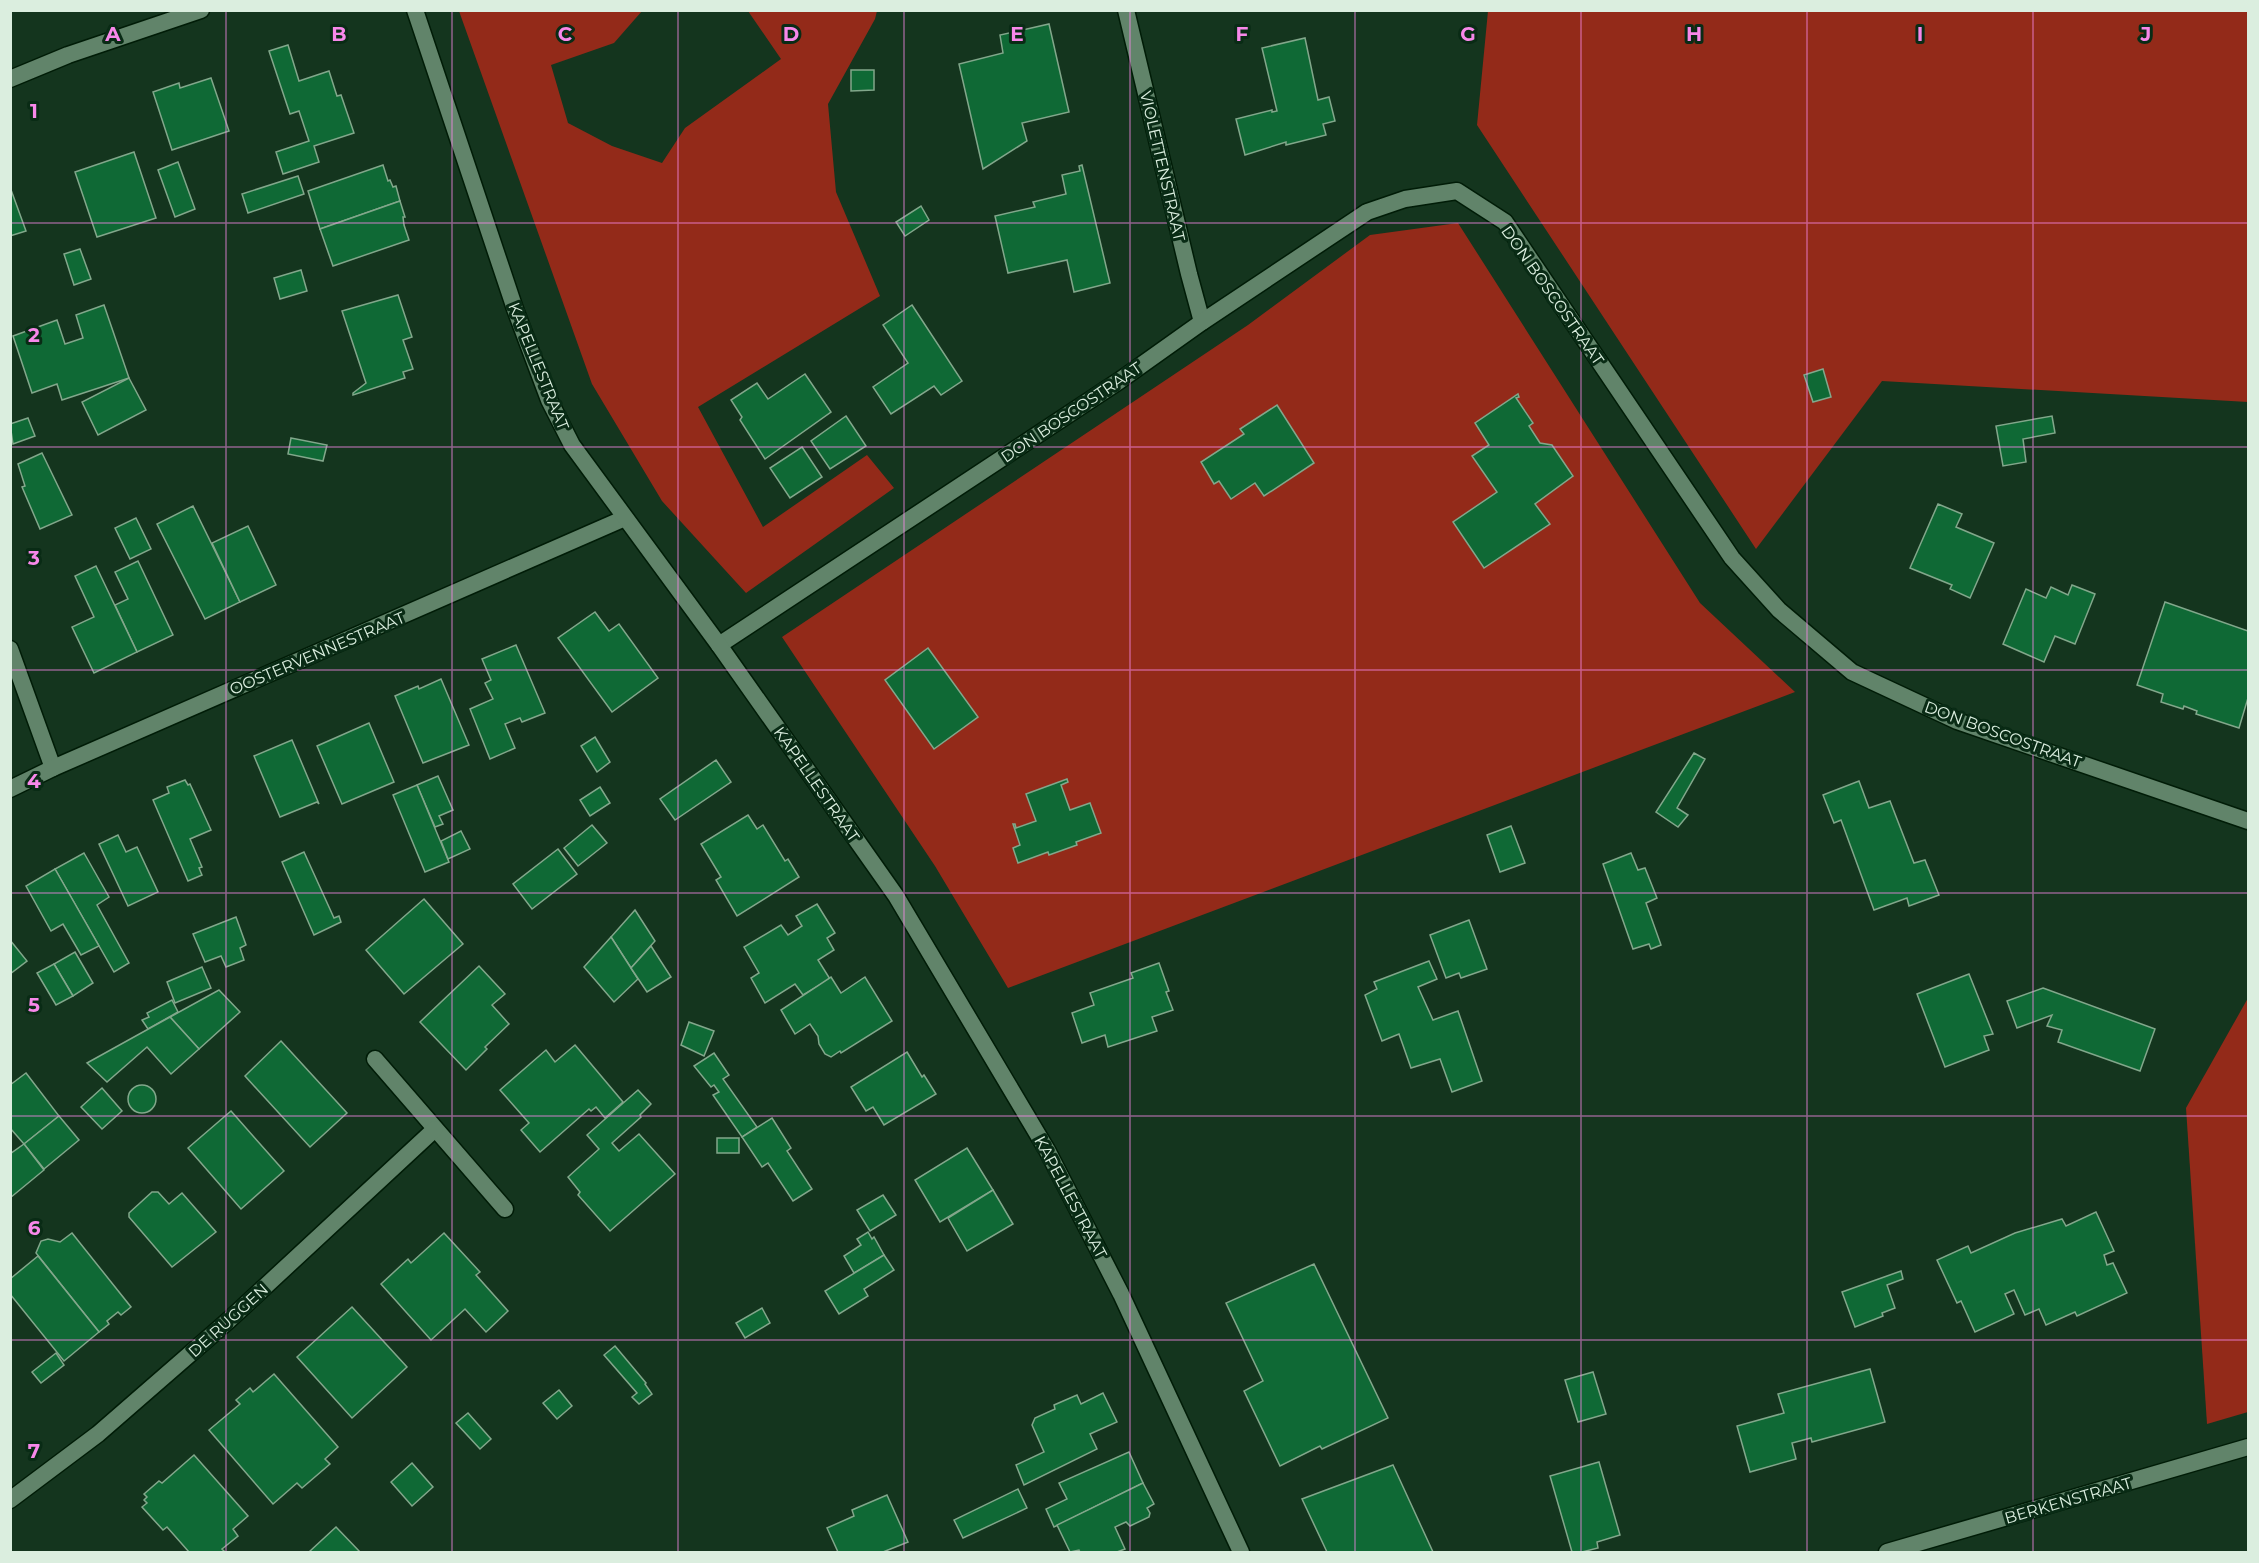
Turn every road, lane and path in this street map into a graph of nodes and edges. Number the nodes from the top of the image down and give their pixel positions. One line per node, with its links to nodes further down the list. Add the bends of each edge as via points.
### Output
1 (201, 10): 4 (street)
2 (415, 10): 6 (street, KAPELLESTRAAT, via 549,400 572,445)
3 (1126, 10): 5 (street, VIOLETTENSTRAAT)
4 (10, 79)
5 (1202, 322): 7 (street, DON BOSCOSTRAAT); 11 (street, DON BOSCOSTRAAT, via 1367,212 1405,199 1456,191 1505,222 1732,558 1779,610 1852,672 1957,721)
6 (625, 518): 7 (street, KAPELLESTRAAT); 9 (street, OOSTERVENNESTRAAT)
7 (719, 645): 17 (street, KAPELLESTRAAT, via 896,896 1047,1149 1121,1294)
8 (10, 649): 9 (street)
9 (52, 768): 10 (street, OOSTERVENNESTRAAT)
10 (10, 789)
11 (2248, 821)
12 (375, 1059): 13 (street)
13 (435, 1130): 14 (street); 16 (street, DE RUGGEN, via 220,1328 98,1434)
14 (505, 1209)
15 (2248, 1447): 18 (street, BERKENSTRAAT)
16 (10, 1500)
17 (1241, 1552)
18 (1887, 1552)

